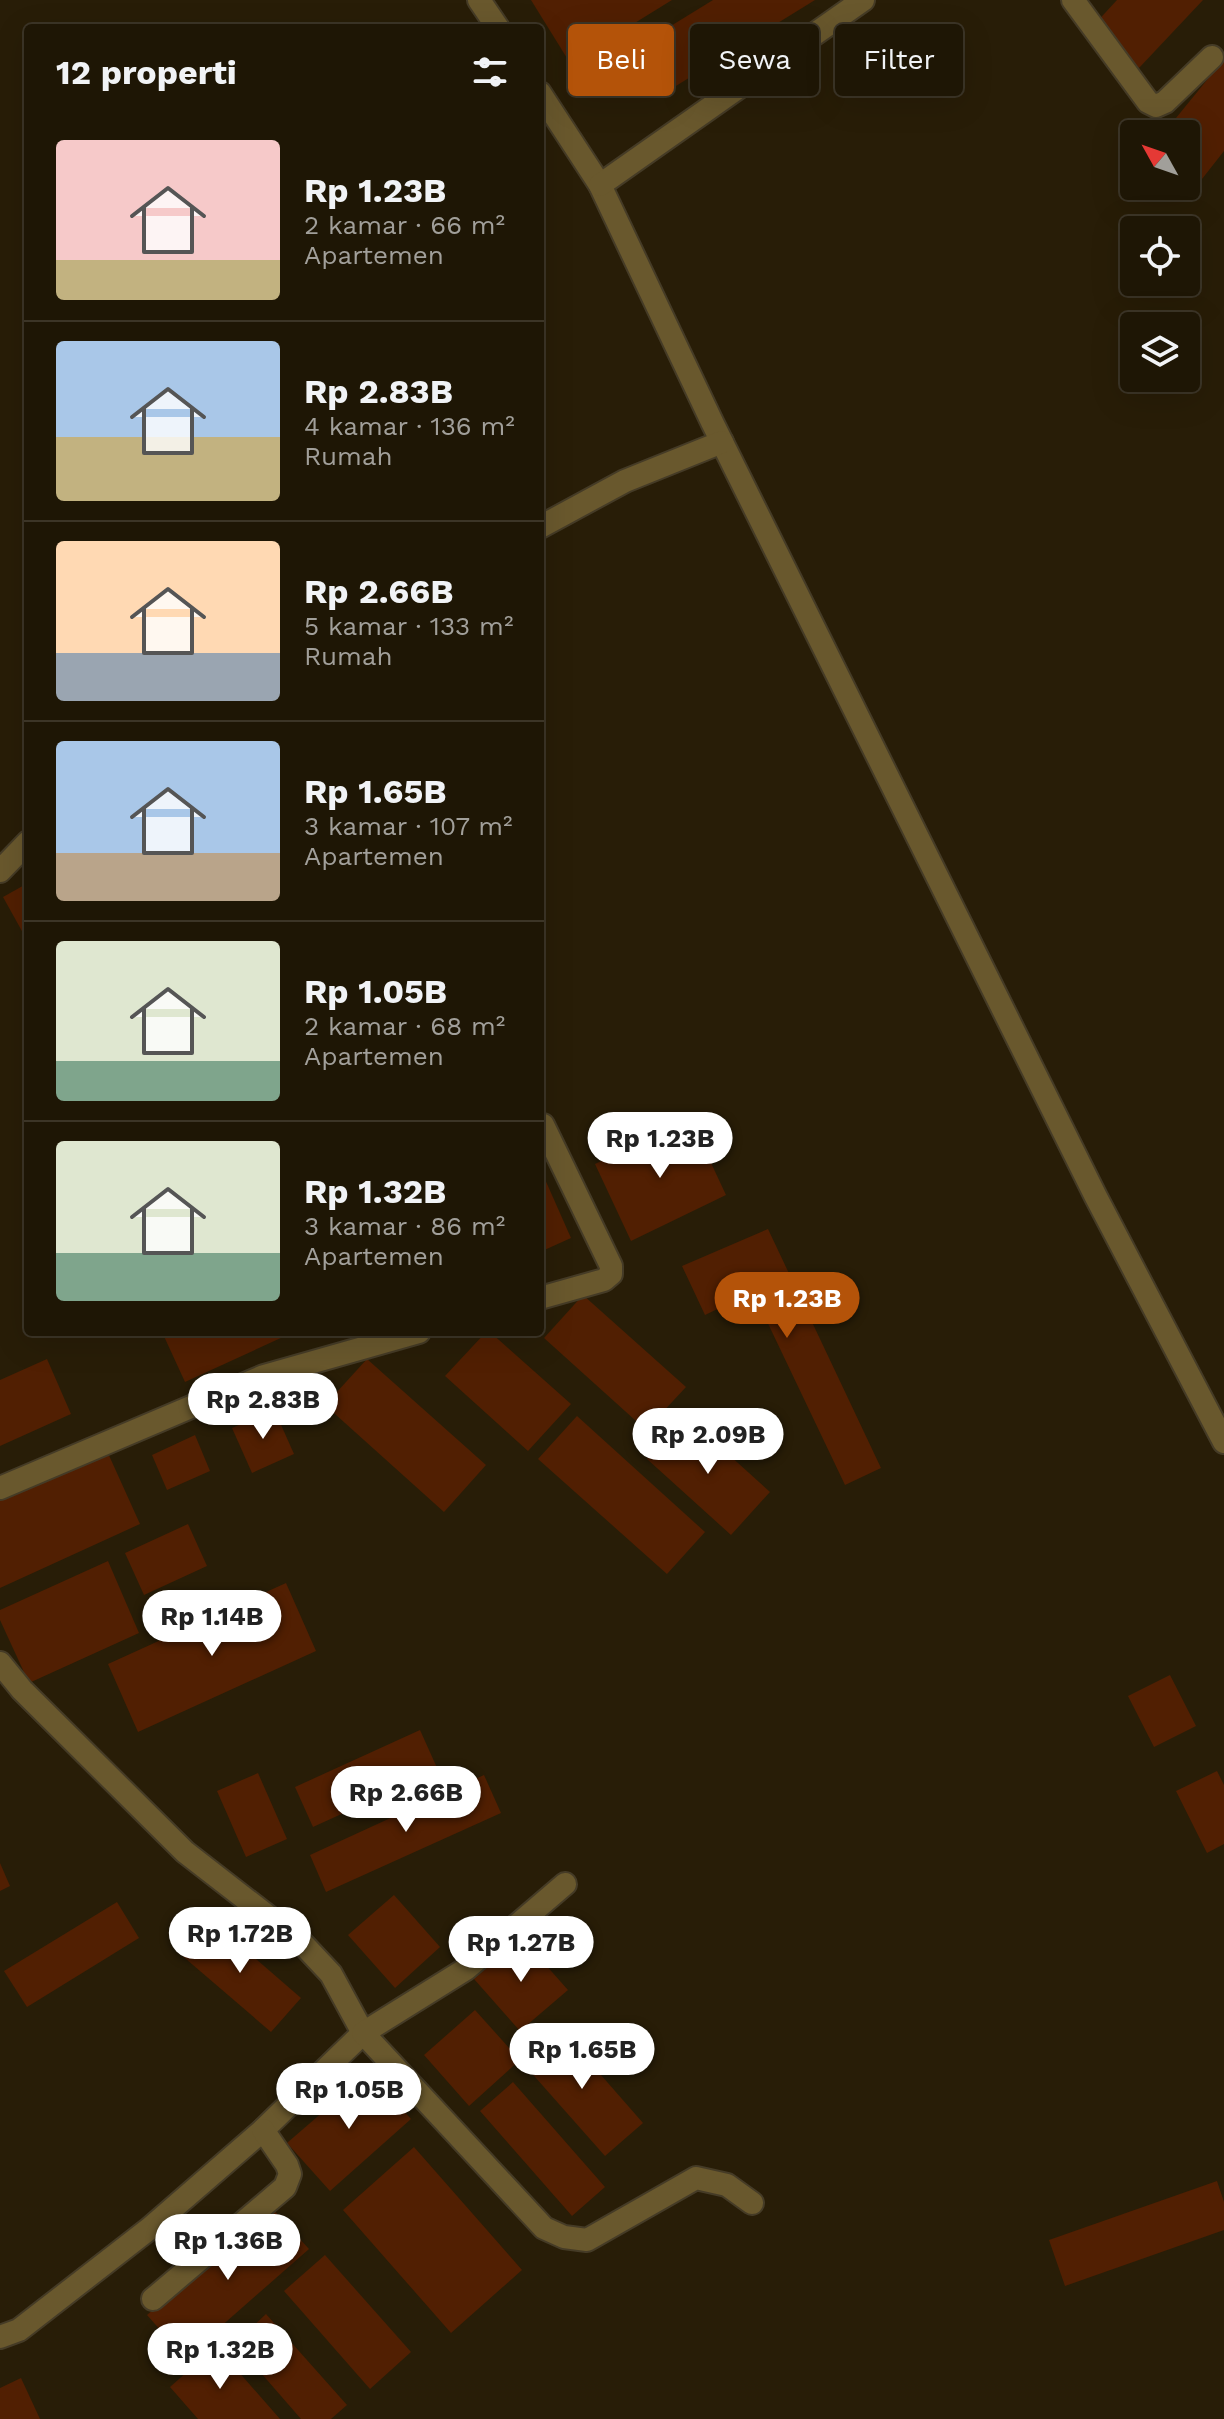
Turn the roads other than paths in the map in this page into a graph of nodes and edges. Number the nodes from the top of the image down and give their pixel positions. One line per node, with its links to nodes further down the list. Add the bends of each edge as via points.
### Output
1 (479, 0): 4 (street)
2 (863, 0): 7 (street)
3 (1073, 0): 5 (street, via 1156,106)
4 (495, 24)
5 (1212, 57)
6 (544, 99): 7 (street)
7 (600, 185): 8 (street)
8 (722, 442): 9 (street, via 625,481); 15 (street, via 1096,1197)
9 (544, 525)
10 (24, 846): 11 (street)
11 (0, 871)
12 (544, 1127): 13 (street, via 611,1274)
13 (544, 1297)
14 (405, 1336): 16 (street, via 264,1376)
15 (1224, 1442)
16 (0, 1488)
17 (0, 1663): 19 (street, via 185,1852 301,1942 331,1974)
18 (565, 1884): 19 (street, via 466,1969)
19 (363, 2033): 20 (street); 21 (street, via 544,2228 564,2237 587,2240 696,2178 727,2185)
20 (263, 2130): 22 (street, via 287,2165 285,2187); 23 (street, via 149,2229 19,2330)
21 (752, 2203)
22 (153, 2299)
23 (0, 2337)

